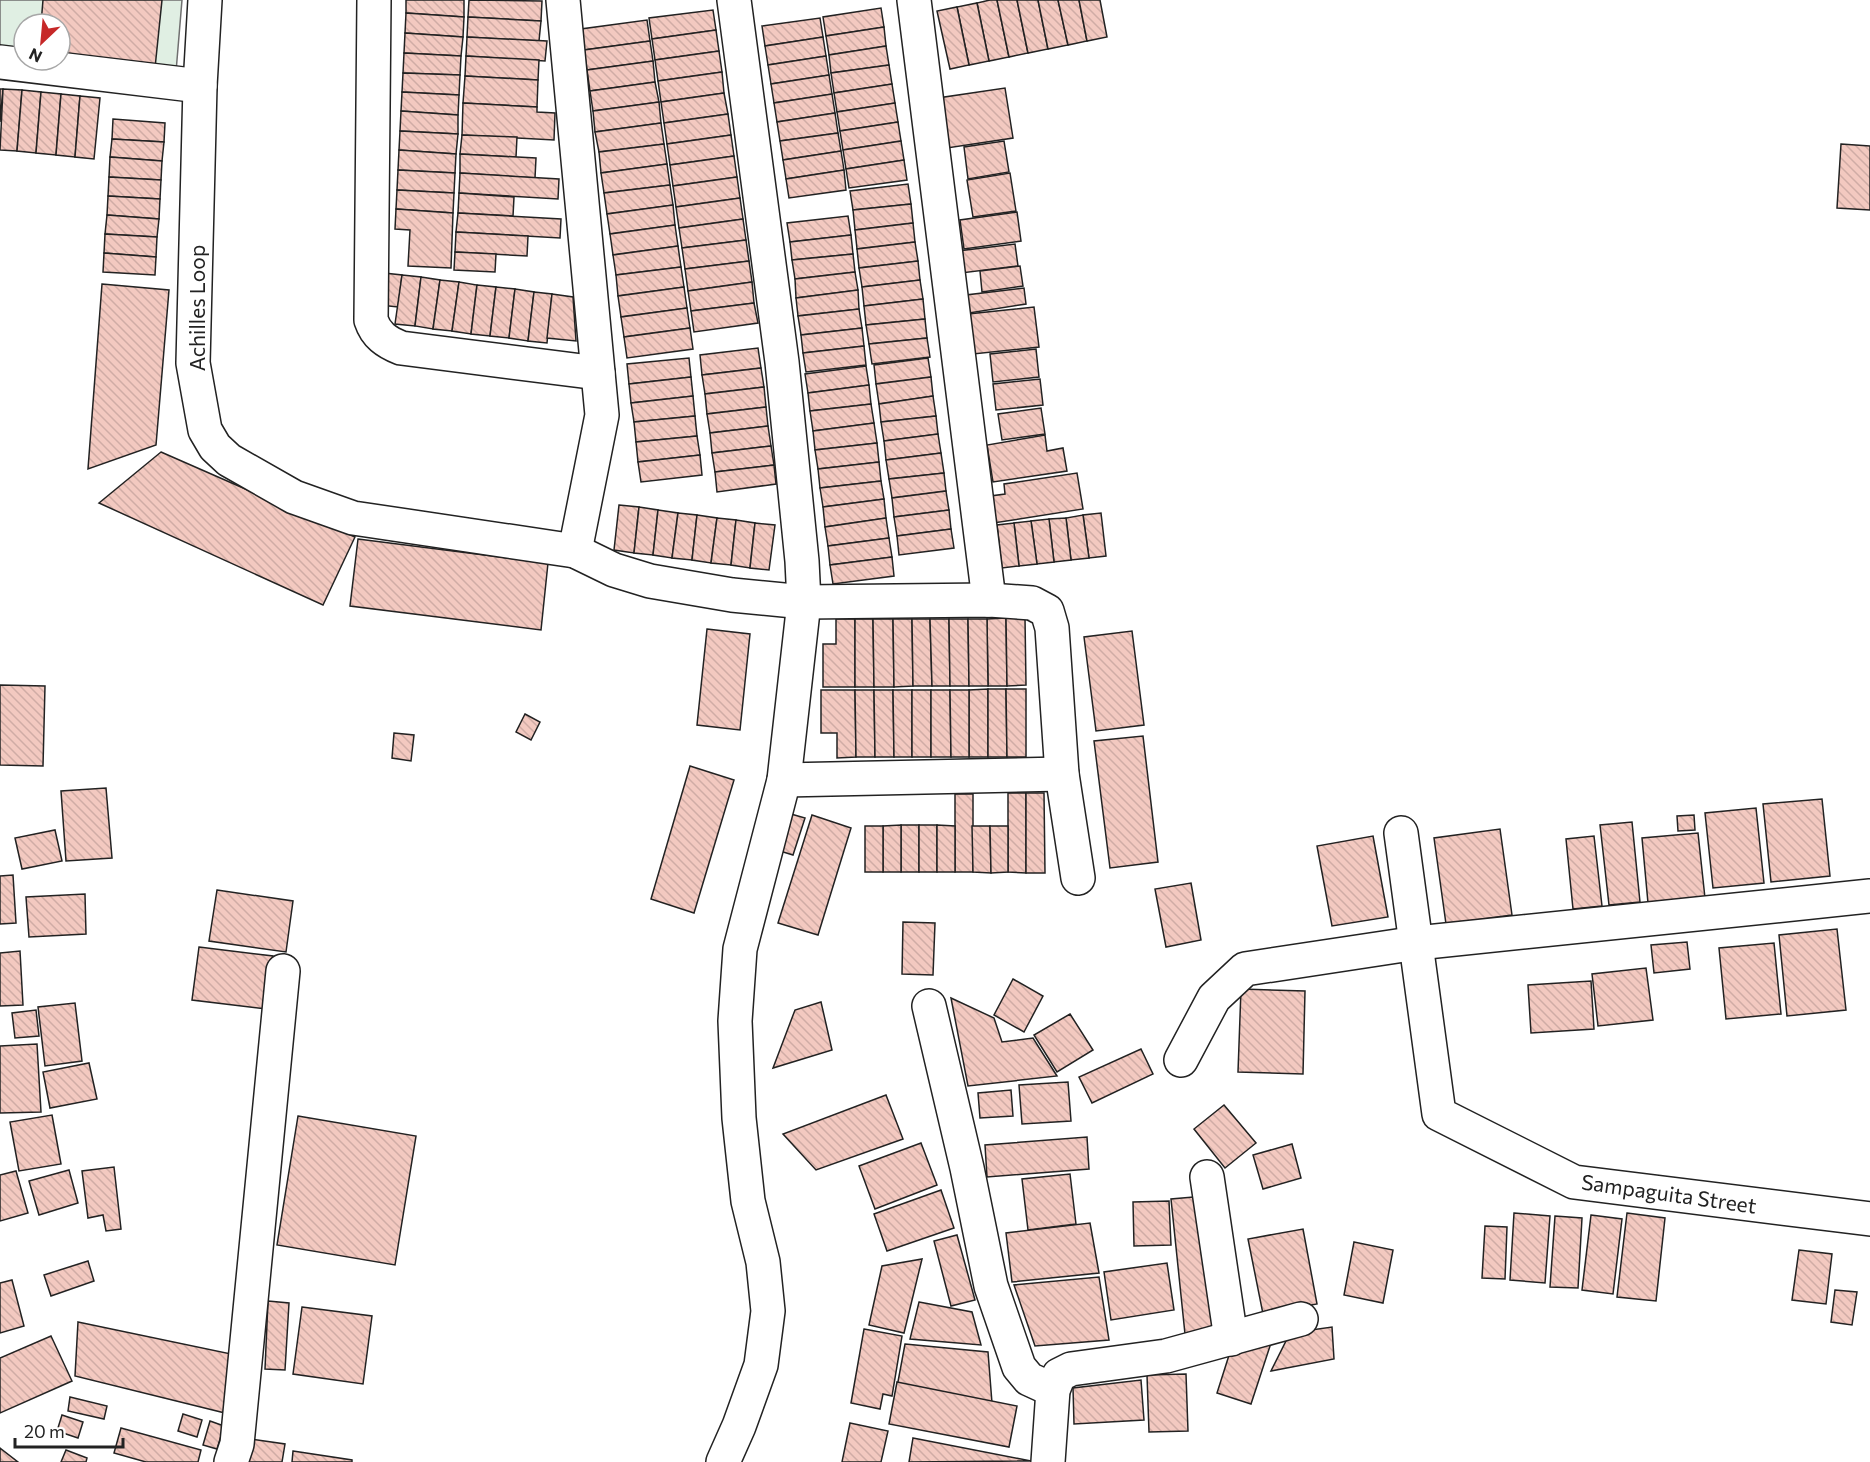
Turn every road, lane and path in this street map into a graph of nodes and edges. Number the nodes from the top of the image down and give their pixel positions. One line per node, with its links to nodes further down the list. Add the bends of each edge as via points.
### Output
1 (205, 0): 7 (street, Achilles Loop)
2 (374, 0): 8 (street, via 374,328 386,342 401,348)
3 (563, 0): 8 (street)
4 (734, 0): 11 (street, via 782,362)
5 (914, 0): 10 (street)
6 (0, 62): 7 (street)
7 (200, 86): 9 (street, Achilles Loop, via 193,363 205,430 214,447 229,460 294,497 353,518)
8 (598, 373): 9 (street, via 602,415)
9 (575, 551): 11 (street, Achilles Loop, via 614,570 650,581)
10 (989, 600): 11 (street, Achilles Loop); 12 (street, Achilles Loop, via 1032,603 1047,611 1052,628)
11 (804, 603): 13 (street)
12 (1062, 774): 13 (street); 15 (street)
13 (784, 780): 27 (street, via 740,949 735,1021 748,1201 763,1262 768,1311 761,1365)
14 (1401, 833): 17 (street)
15 (1078, 878)
16 (1870, 896): 17 (street)
17 (1417, 943): 20 (street, via 1245,969 1214,998); 22 (street, Sampaguita Street, via 1439,1114 1574,1182)
18 (284, 971): 26 (street, via 237,1444)
19 (929, 1006): 25 (street, via 991,1286 1019,1367 1029,1379)
20 (1181, 1060)
21 (1207, 1177): 24 (street)
22 (1870, 1219)
23 (1301, 1320): 24 (street)
24 (1231, 1339): 25 (street, via 1166,1356 1071,1369 1059,1375)
25 (1053, 1390): 28 (street)
26 (231, 1462)
27 (723, 1462)
28 (1048, 1462)

